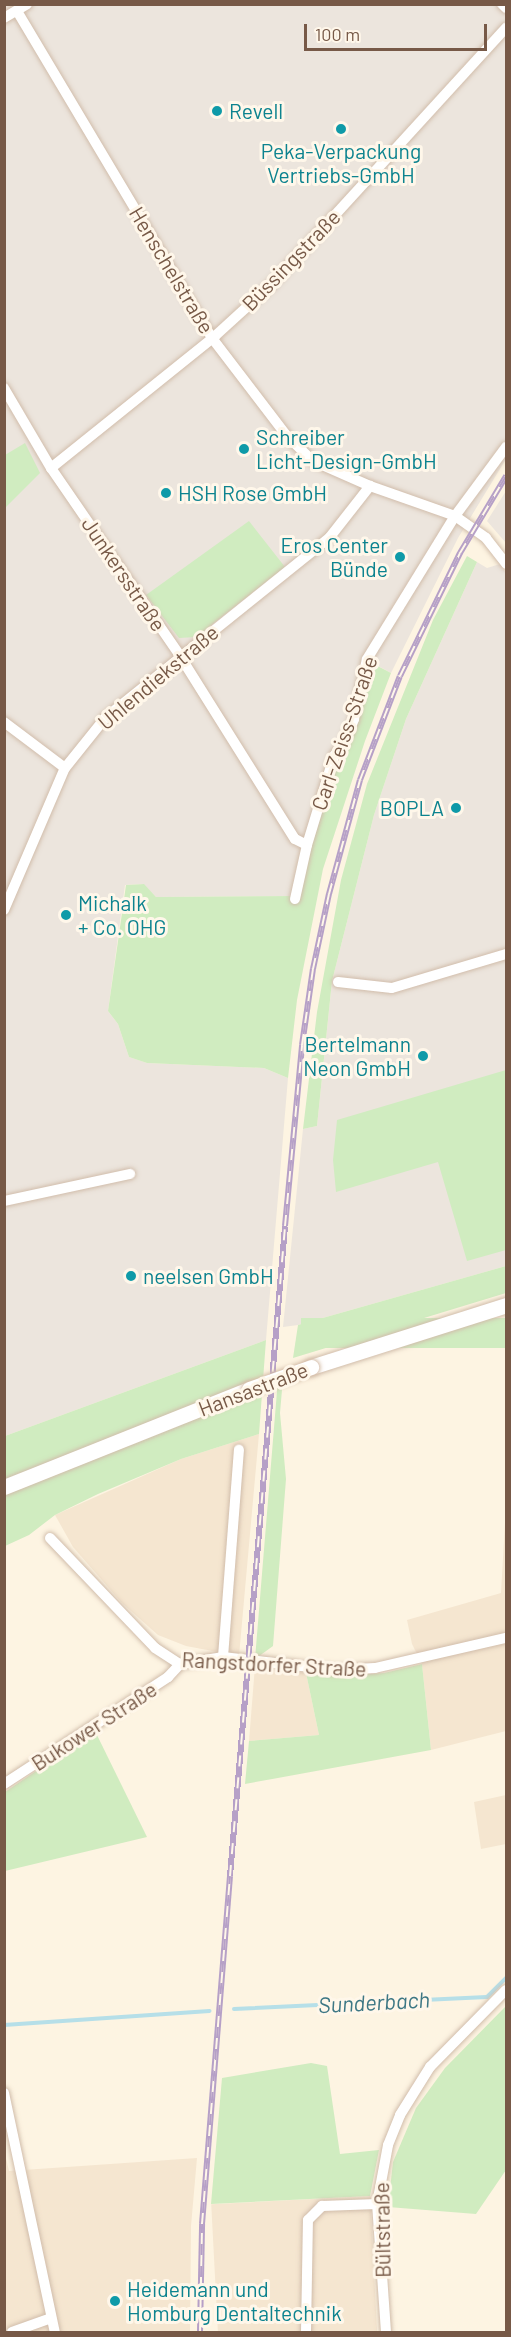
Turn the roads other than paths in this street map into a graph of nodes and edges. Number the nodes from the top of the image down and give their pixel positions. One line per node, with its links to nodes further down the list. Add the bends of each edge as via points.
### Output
1 (27, 4): 4 (street)
2 (502, 4): 3 (street)
3 (507, 8)
4 (17, 11): 5 (street); 7 (street, Henschelstraße)
5 (4, 18)
6 (507, 28): 7 (street, Büssingstraße, via 272,284)
7 (212, 338): 10 (street, Büssingstraße); 11 (street, Henschelstraße, via 287,436 313,461)
8 (4, 388): 10 (street, Junkersstraße)
9 (507, 447): 12 (street, Carl-Zeiss-Straße)
10 (51, 468): 14 (street, Junkersstraße)
11 (370, 486): 12 (street, Henschelstraße); 14 (street, Uhlendiekstraße, via 330,537)
12 (455, 516): 13 (street, Henschelstraße, via 486,538); 17 (street, Carl-Zeiss-Straße, via 368,659 354,719 334,756)
13 (507, 564)
14 (180, 656): 16 (street, Uhlendiekstraße, via 105,718); 17 (street, Junkersstraße, via 295,839)
15 (4, 722): 16 (street)
16 (65, 768): 19 (street, Uhlendiekstraße)
17 (307, 844): 18 (street, Carl-Zeiss-Straße)
18 (295, 899)
19 (4, 910)
20 (507, 954): 21 (street, via 392,988)
21 (338, 982)
22 (130, 1174): 23 (street)
23 (4, 1200)
24 (507, 1305): 26 (main road, Hansastraße, bridge, via 249,1389)
25 (239, 1450): 29 (street)
26 (4, 1487)
27 (50, 1538): 30 (street, Rangstdorfer Straße, via 155,1648)
28 (506, 1638): 29 (street, Rangstdorfer Straße, via 375,1668 336,1670)
29 (223, 1657): 30 (street, Rangstdorfer Straße)
30 (180, 1664): 31 (street, Bukower Straße, via 168,1677)
31 (4, 1784)
32 (507, 1990): 34 (street, Bültstraße, via 444,2052 414,2089 388,2145)
33 (4, 2093): 35 (street)
34 (377, 2204): 38 (street, via 322,2206 313,2213 307,2230); 39 (street, Bültstraße)
35 (51, 2318): 36 (street); 37 (street)
36 (12, 2332)
37 (55, 2332)
38 (306, 2332)
39 (386, 2332)

